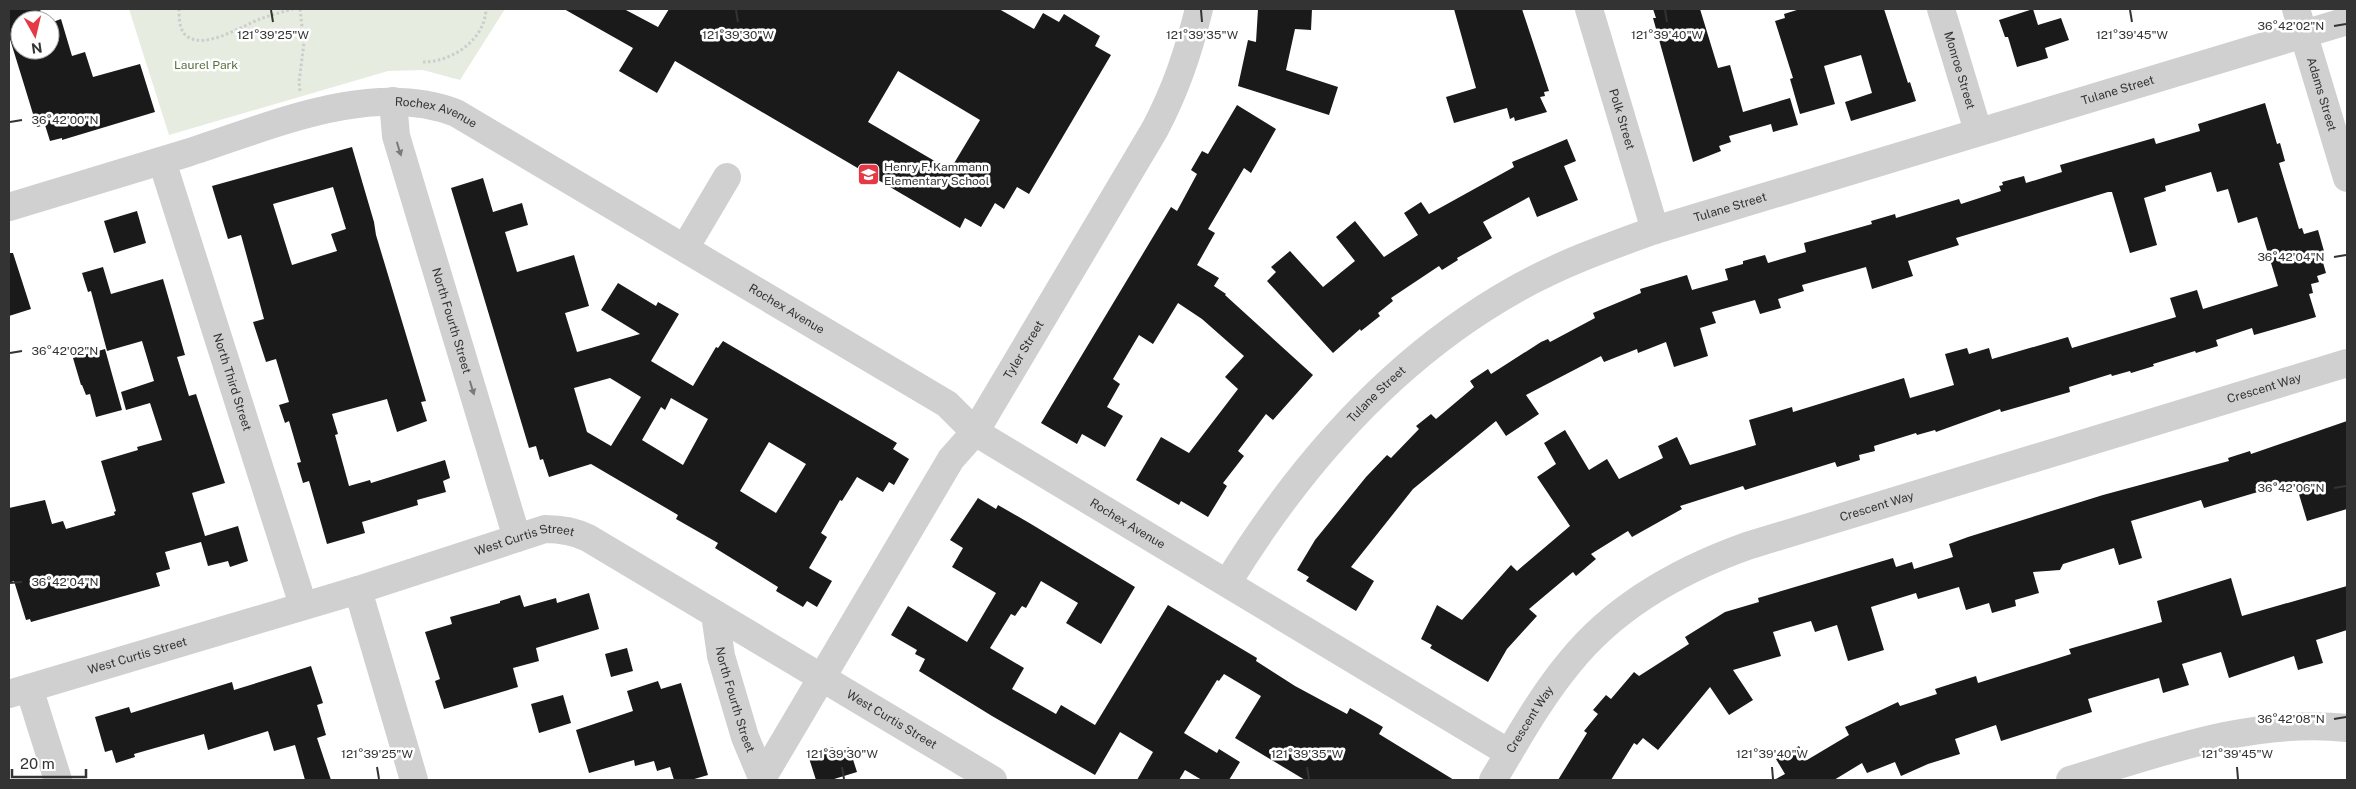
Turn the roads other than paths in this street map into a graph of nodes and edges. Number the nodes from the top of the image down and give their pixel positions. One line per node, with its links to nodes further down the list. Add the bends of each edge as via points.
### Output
1 (1199, 9): 15 (street, Tyler Street, via 1174,93)
2 (1589, 9): 12 (street, Polk Street)
3 (1941, 9): 7 (street, Monroe Street)
4 (2347, 21): 5 (street, Tulane Street)
5 (2299, 22): 7 (street, Tulane Street); 10 (street, Adams Street)
6 (393, 101): 8 (street, Rochex Avenue, via 348,105); 13 (street, Rochex Avenue, via 431,104 456,113); 16 (street, North Fourth Street, one-way to 16, via 396,136)
7 (1978, 131): 12 (street, Tulane Street)
8 (162, 160): 11 (street, Rochex Avenue); 19 (street, North Third Street)
9 (727, 177): 13 (street)
10 (2347, 178)
11 (9, 207)
12 (1656, 230): 17 (street, Tulane Street, via 1578,259 1516,289 1460,324 1416,357 1384,384 1318,454)
13 (685, 248): 15 (street, Rochex Avenue, via 947,404)
14 (2347, 363): 24 (street, Crescent Way, via 1747,546 1702,563 1642,597 1588,642 1550,688)
15 (975, 432): 17 (street, Rochex Avenue); 21 (street, Tyler Street, via 951,460)
16 (517, 538): 18 (street, West Curtis Street); 20 (street, West Curtis Street, via 545,529 578,533)
17 (1228, 582): 24 (street, Rochex Avenue)
18 (358, 590): 19 (street, West Curtis Street); 27 (street)
19 (303, 605): 22 (street, West Curtis Street)
20 (715, 614): 21 (street, West Curtis Street); 25 (street, North Fourth Street, via 721,656 745,736)
21 (821, 678): 25 (street, Tyler Street); 28 (street, West Curtis Street)
22 (19, 691): 26 (street)
23 (2347, 728): 30 (street, via 2303,726 2243,732 2174,748)
24 (1509, 753): 29 (street, Crescent Way)
25 (763, 779)
26 (58, 780)
27 (414, 780)
28 (993, 780)
29 (1493, 780)
30 (2070, 780)

